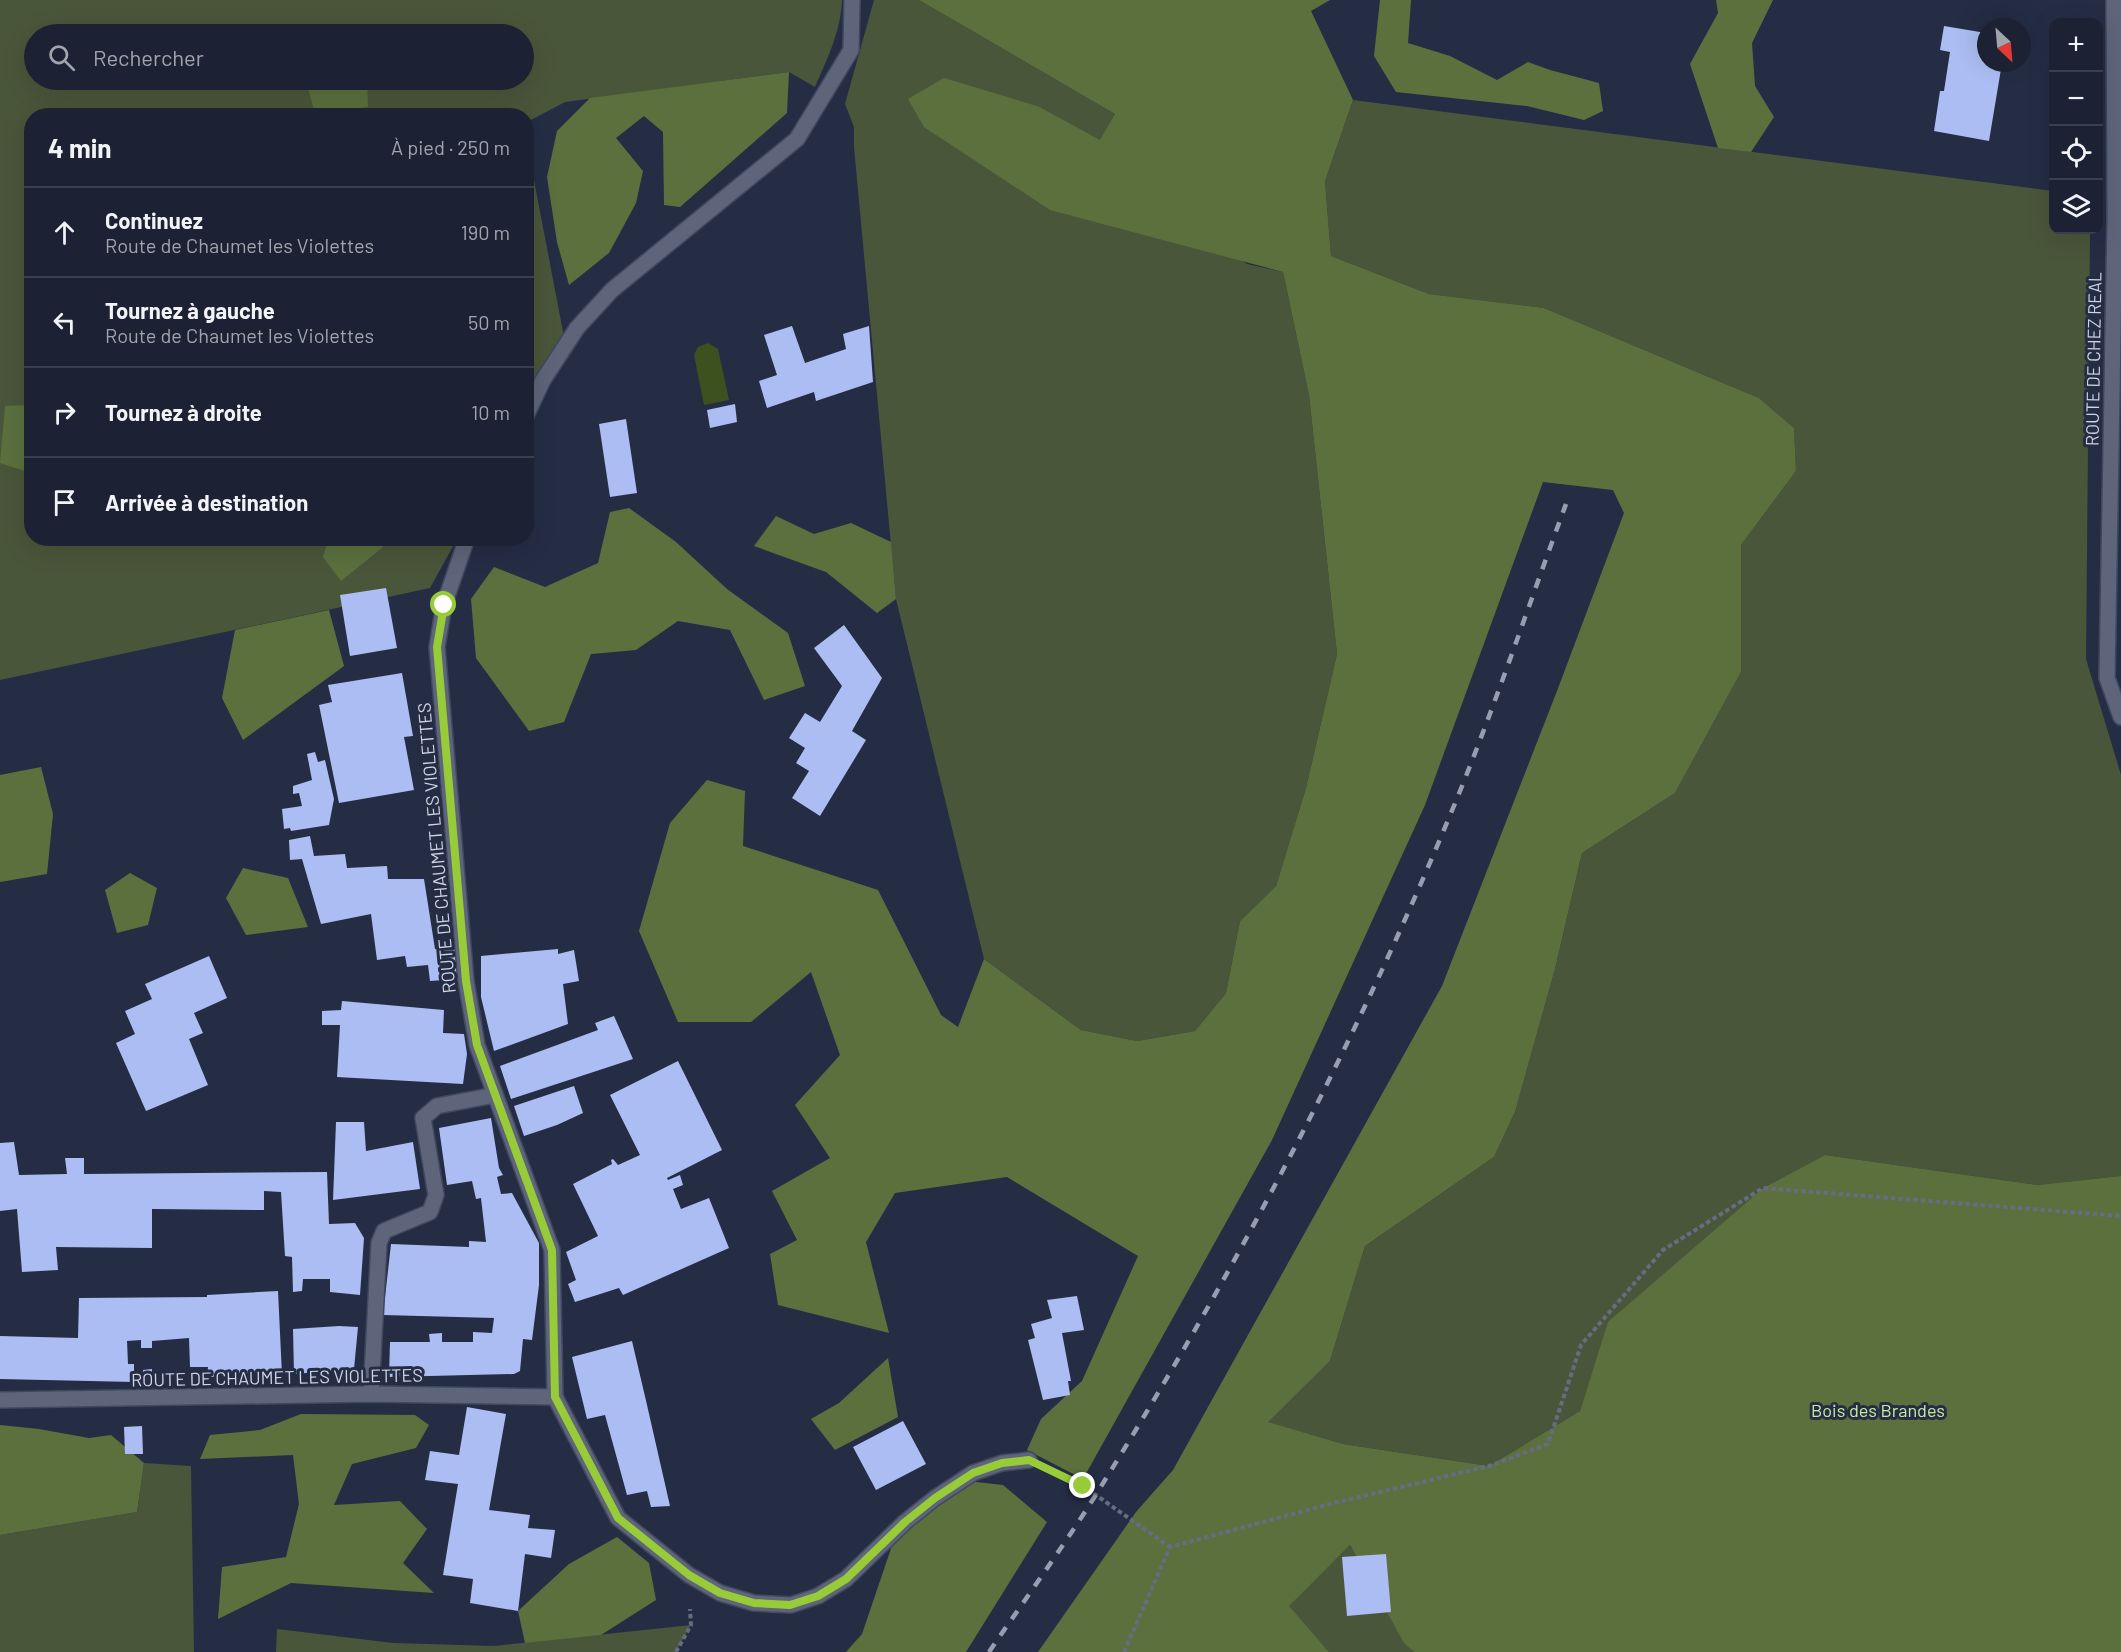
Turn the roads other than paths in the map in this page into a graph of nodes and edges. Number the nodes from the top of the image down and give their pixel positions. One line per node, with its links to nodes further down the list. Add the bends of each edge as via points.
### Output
1 (852, 0): 3 (street, via 851,50 797,139 612,290 578,328)
2 (2114, 0): 5 (street, ROUTE DE CHEZ REAL, via 2115,218 2107,678)
3 (534, 399)
4 (464, 546): 6 (street, ROUTE DE CHAUMET LES VIOLETTES, via 444,605 437,647 466,981 477,1045)
5 (2121, 717)
6 (495, 1095): 7 (street, via 437,1106 423,1118 436,1195 430,1212 384,1231 379,1244); 8 (street, ROUTE DE CHAUMET LES VIOLETTES, via 552,1250)
7 (371, 1394): 8 (street, ROUTE DE CHAUMET LES VIOLETTES); 9 (street, ROUTE DE CHAUMET LES VIOLETTES)
8 (555, 1397): 10 (street, ROUTE DE CHAUMET LES VIOLETTES, via 618,1518 689,1575 720,1593 754,1603 790,1605 818,1596 846,1579 905,1522 973,1473 1002,1463)
9 (0, 1400)
10 (1029, 1460)

